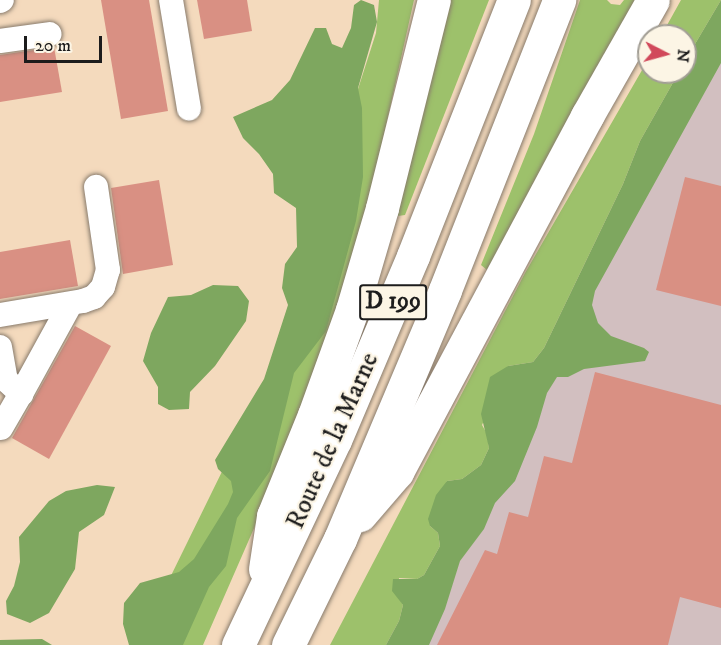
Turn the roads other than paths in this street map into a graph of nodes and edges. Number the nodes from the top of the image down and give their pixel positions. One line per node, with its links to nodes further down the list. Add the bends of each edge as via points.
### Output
1 (171, 0): 8 (street)
2 (434, 0): 16 (highway, via 352,310 273,516)
3 (514, 0): 16 (highway, Route de la Marne / D 199, via 335,440)
4 (559, 0): 15 (highway, Route de la Marne / D 199, via 450,279)
5 (653, 0): 15 (highway, via 397,472)
6 (50, 34): 7 (street)
7 (0, 41)
8 (189, 109)
9 (96, 187): 10 (street, via 108,270 103,287 94,297)
10 (70, 304): 11 (street); 13 (street)
11 (0, 315)
12 (0, 347): 13 (street, via 6,380)
13 (21, 394): 14 (street)
14 (1, 428)
15 (340, 539): 18 (highway, Route de la Marne / D 199)
16 (260, 600): 17 (highway, Route de la Marne / D 199)
17 (238, 645)
18 (288, 645)

